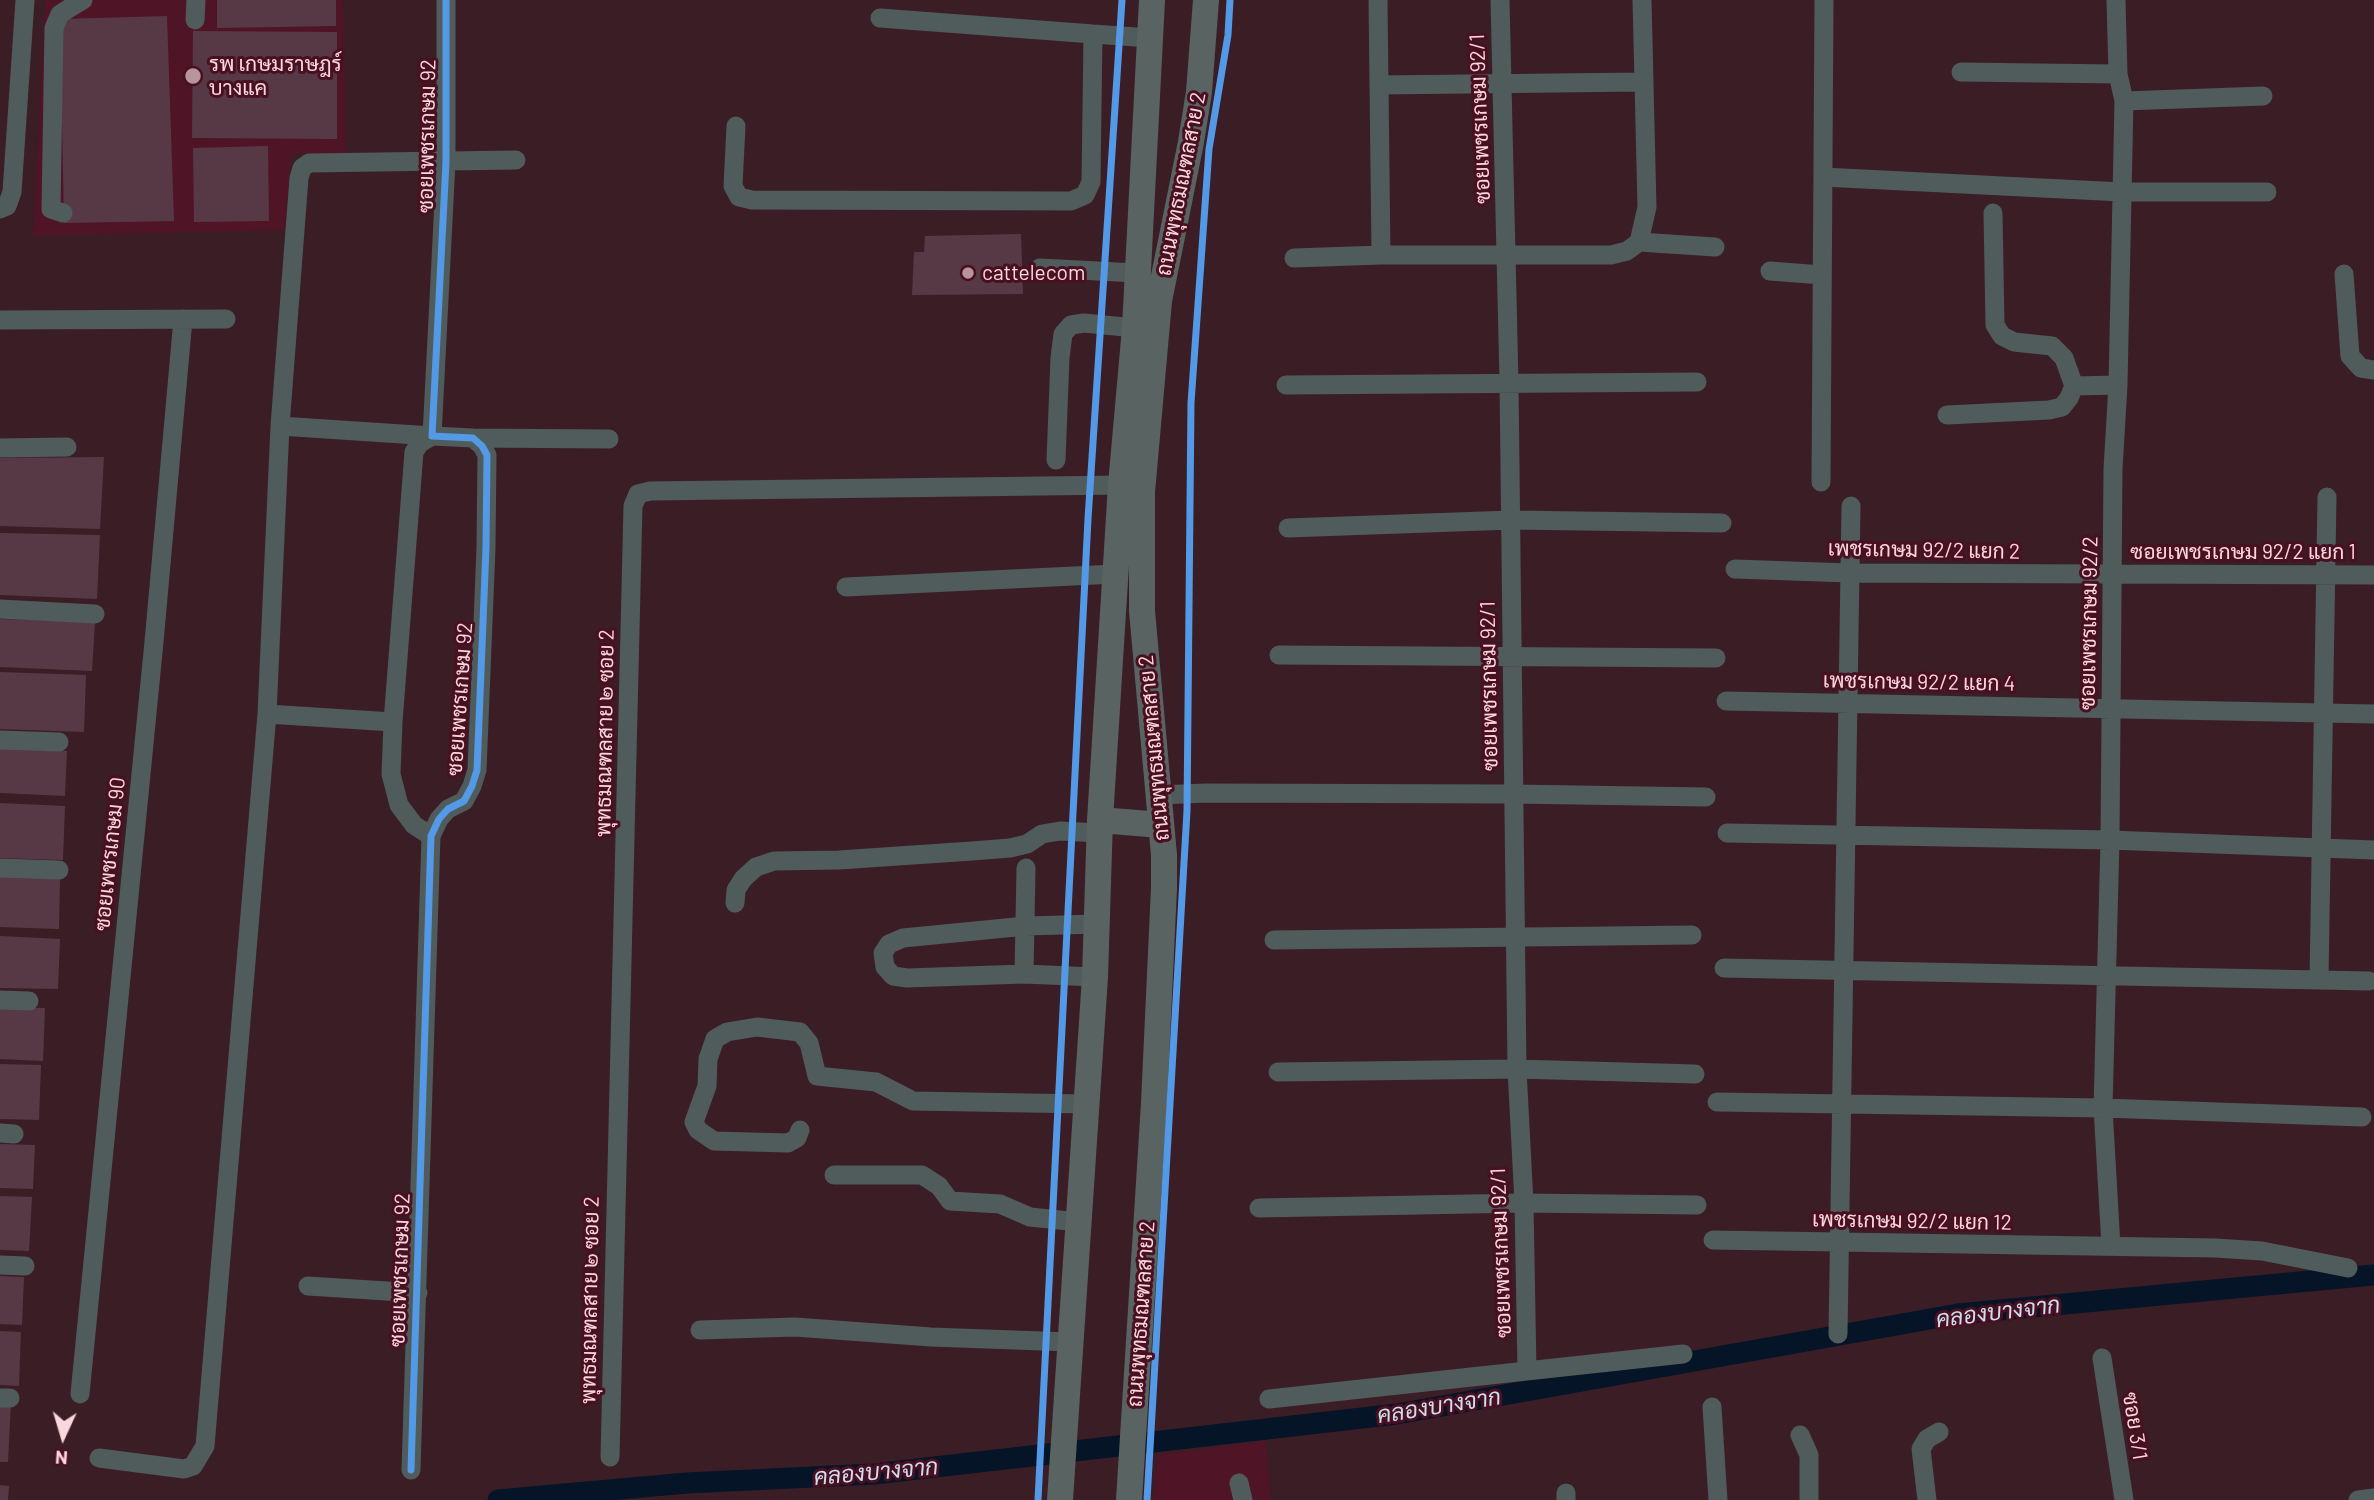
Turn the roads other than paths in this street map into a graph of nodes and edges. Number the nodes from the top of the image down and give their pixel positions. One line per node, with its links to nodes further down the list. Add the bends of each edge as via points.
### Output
1 (25, 0): 29 (street, via 12,192 7,206)
2 (83, 0): 30 (street, via 60,13 54,28 51,209)
3 (196, 0): 13 (street)
4 (446, 0): 25 (street, ซอยเพชรเกษม 92)
5 (1152, 0): 15 (main road, ถนนพุทธมณฑลสาย 2)
6 (1206, 0): 89 (main road, ถนนพุทธมณฑลสาย 2, via 1194,130 1158,301 1142,492 1142,611)
7 (1378, 0): 20 (street)
8 (1500, 0): 19 (street, ซอยเพชรเกษม 92/1)
9 (1642, 0): 18 (street)
10 (1824, 0): 26 (street)
11 (2116, 0): 17 (street, ซอยเพชรเกษม 92/2)
12 (880, 19): 14 (street)
13 (195, 20)
14 (1093, 34): 15 (street); 23 (street, via 1091,182 1085,195 1071,201 752,200 739,197 733,186)
15 (1150, 38): 39 (main road, ถนนพุทธมณฑลสาย 2)
16 (1961, 72): 17 (street)
17 (2119, 74): 22 (street, ซอยเพชรเกษม 92/2)
18 (1642, 82): 19 (street); 32 (street, via 1647,207)
19 (1502, 83): 20 (street); 35 (street, ซอยเพชรเกษม 92/1)
20 (1381, 85): 34 (street)
21 (2263, 96): 22 (street)
22 (2124, 101): 27 (street, ซอยเพชรเกษม 92/2)
23 (736, 126)
24 (516, 160): 25 (street)
25 (446, 162): 53 (street, ซอยเพชรเกษม 92, via 309,163 302,168); 54 (street, ซอยเพชรเกษม 92)
26 (1823, 177): 27 (street); 41 (street)
27 (2122, 192): 28 (street); 50 (street, ซอยเพชรเกษม 92/2)
28 (2267, 192)
29 (0, 209)
30 (63, 212)
31 (1993, 213): 51 (street, via 1995,325 2014,342 2052,346 2064,358)
32 (1639, 242): 33 (street); 35 (street, via 1611,255)
33 (1715, 247)
34 (1381, 255): 35 (street); 36 (street)
35 (1507, 255): 47 (street, ซอยเพชรเกษม 92/1)
36 (1294, 258)
37 (1040, 268): 39 (street)
38 (1770, 271): 41 (street)
39 (1136, 273): 45 (main road, ถนนพุทธมณฑลสาย 2)
40 (2344, 274): 46 (street, via 2350,356 2361,368)
41 (1822, 275): 60 (street)
42 (183, 318): 43 (street); 44 (street); 145 (street, ซอยเพชรเกษม 90)
43 (226, 319)
44 (0, 320)
45 (1135, 328): 59 (street, via 1084,323 1071,325 1063,334); 61 (main road, ถนนพุทธมณฑลสาย 2)
46 (2374, 370)
47 (1509, 382): 48 (street); 49 (street); 64 (street, ซอยเพชรเกษม 92/1)
48 (1697, 382)
49 (1286, 385)
50 (2118, 385): 51 (street); 70 (street, ซอยเพชรเกษม 92/2)
51 (2074, 386): 52 (street, via 2062,407 2049,410)
52 (1947, 415)
53 (280, 426): 54 (street); 83 (street, ซอยเพชรเกษม 92)
54 (432, 436): 55 (street); 85 (street, via 414,452)
55 (472, 438): 56 (street); 94 (street, ซอยเพชรเกษม 92, via 487,455 488,473 477,770 464,801 448,809)
56 (609, 439)
57 (67, 447): 58 (street)
58 (0, 448)
59 (1056, 460)
60 (1821, 482)
61 (1121, 485): 69 (main road, ถนนพุทธมณฑลสาย 2); 150 (street, พุทธมณฑลสาย ๒ ซอย 2, via 638,494 633,506)
62 (2327, 496): 71 (street)
63 (1851, 506): 68 (street)
64 (1511, 520): 65 (street); 66 (street); 77 (street, ซอยเพชรเกษม 92/1)
65 (1722, 523)
66 (1288, 528)
67 (1735, 569): 68 (street, เพชรเกษม 92/2 แยก 2)
68 (1849, 573): 70 (street, เพชรเกษม 92/2 แยก 2); 80 (street)
69 (1115, 574): 73 (street); 92 (main road, ถนนพุทธมณฑลสาย 2)
70 (2113, 575): 71 (street, ซอยเพชรเกษม 92/2 แยก 1); 81 (street, ซอยเพชรเกษม 92/2)
71 (2324, 575): 72 (street, ซอยเพชรเกษม 92/2 แยก 1); 82 (street)
72 (2374, 575)
73 (846, 587)
74 (0, 609): 75 (street)
75 (95, 614)
76 (1279, 655): 77 (street)
77 (1510, 656): 78 (street); 88 (street, ซอยเพชรเกษม 92/1)
78 (1716, 658)
79 (1726, 701): 80 (street, เพชรเกษม 92/2 แยก 4)
80 (1847, 703): 81 (street, เพชรเกษม 92/2 แยก 4); 95 (street)
81 (2111, 708): 82 (street, เพชรเกษม 92/2 แยก 4); 96 (street, ซอยเพชรเกษม 92/2)
82 (2324, 713): 84 (street, เพชรเกษม 92/2 แยก 4); 97 (street)
83 (267, 714): 85 (street); 151 (street, ซอยเพชรเกษม 92, via 205,1446 193,1466 184,1469)
84 (2374, 714)
85 (393, 722): 94 (street, via 391,774 399,805 414,825)
86 (0, 740): 87 (street)
87 (59, 742)
88 (1513, 793): 89 (street); 90 (street); 106 (street, ซอยเพชรเกษม 92/1)
89 (1159, 795): 91 (main road, ถนนพุทธมณฑลสาย 2)
90 (1706, 797)
91 (1161, 825): 92 (main road); 155 (main road, ถนนพุทธมณฑลสาย 2, via 1164,888 1154,1103)
92 (1100, 827): 102 (street, via 1042,834 1010,848 774,862 756,867 743,878 736,890); 103 (main road, ถนนพุทธมณฑลสาย 2)
93 (1727, 833): 95 (street)
94 (430, 836): 138 (street, ซอยเพชรเกษม 92)
95 (1846, 836): 96 (street); 109 (street)
96 (2110, 840): 97 (street); 111 (street, ซอยเพชรเกษม 92/2)
97 (2321, 848): 98 (street); 113 (street)
98 (2374, 850)
99 (0, 868): 101 (street)
100 (1026, 868): 104 (street)
101 (59, 870)
102 (736, 903)
103 (1097, 924): 104 (street); 112 (main road, ถนนพุทธมณฑลสาย 2)
104 (1026, 926): 110 (street); 110 (street, via 902,938 883,953 885,967 893,976)
105 (1692, 935): 106 (street)
106 (1516, 936): 107 (street); 117 (street, ซอยเพชรเกษม 92/1)
107 (1275, 940)
108 (1724, 968): 109 (street)
109 (1843, 971): 111 (street); 122 (street)
110 (1024, 974): 112 (street)
111 (2106, 976): 113 (street); 123 (street, ซอยเพชรเกษม 92/2)
112 (1095, 977): 121 (main road, ถนนพุทธมณฑลสาย 2)
113 (2319, 980): 114 (street)
114 (2369, 981)
115 (0, 1000): 116 (street)
116 (29, 1001)
117 (1517, 1069): 118 (street); 119 (street); 127 (street, ซอยเพชรเกษม 92/1)
118 (1278, 1072)
119 (1695, 1073)
120 (1717, 1102): 122 (street)
121 (1086, 1104): 125 (street, via 905,1100 876,1082 817,1076 809,1043 800,1032 757,1027 727,1031 715,1039 708,1059 707,1086 694,1122 698,1130 713,1141 788,1143); 130 (main road, ถนนพุทธมณฑลสาย 2)
122 (1840, 1105): 123 (street); 132 (street)
123 (2103, 1108): 124 (street); 133 (street, ซอยเพชรเกษม 92/2)
124 (2362, 1117)
125 (800, 1130)
126 (834, 1175): 130 (street, via 922,1175 939,1186 950,1201 1000,1204 1030,1217)
127 (1524, 1203): 128 (street); 129 (street); 144 (street, ซอยเพชรเกษม 92/1)
128 (1697, 1205)
129 (1259, 1208)
130 (1079, 1222): 141 (main road, ถนนพุทธมณฑลสาย 2)
131 (1713, 1240): 132 (street, เพชรเกษม 92/2 แยก 12)
132 (1839, 1242): 133 (street, เพชรเกษม 92/2 แยก 12); 140 (street)
133 (2110, 1246): 136 (street, เพชรเกษม 92/2 แยก 12, via 2262,1251)
134 (0, 1265): 135 (street)
135 (25, 1266)
136 (2348, 1268)
137 (307, 1286): 138 (street)
138 (418, 1293): 152 (street, ซอยเพชรเกษม 92)
139 (700, 1330): 141 (street, via 795,1327)
140 (1838, 1334)
141 (1070, 1348): 154 (main road, ถนนพุทธมณฑลสาย 2)
142 (1683, 1354): 144 (street)
143 (2102, 1358): 159 (street, ซอย 3/1)
144 (1528, 1371): 146 (street)
145 (80, 1394)
146 (1269, 1399)
147 (1712, 1407): 156 (street)
148 (1939, 1432): 158 (street, via 1921,1449)
149 (1800, 1436): 157 (street, via 1810,1455)
150 (610, 1457)
151 (99, 1458)
152 (411, 1470)
153 (2374, 1498): 160 (street)
154 (1060, 1500)
155 (1129, 1500)
156 (1718, 1500)
157 (1809, 1500)
158 (1927, 1500)
159 (2124, 1500)
160 (2358, 1500)

